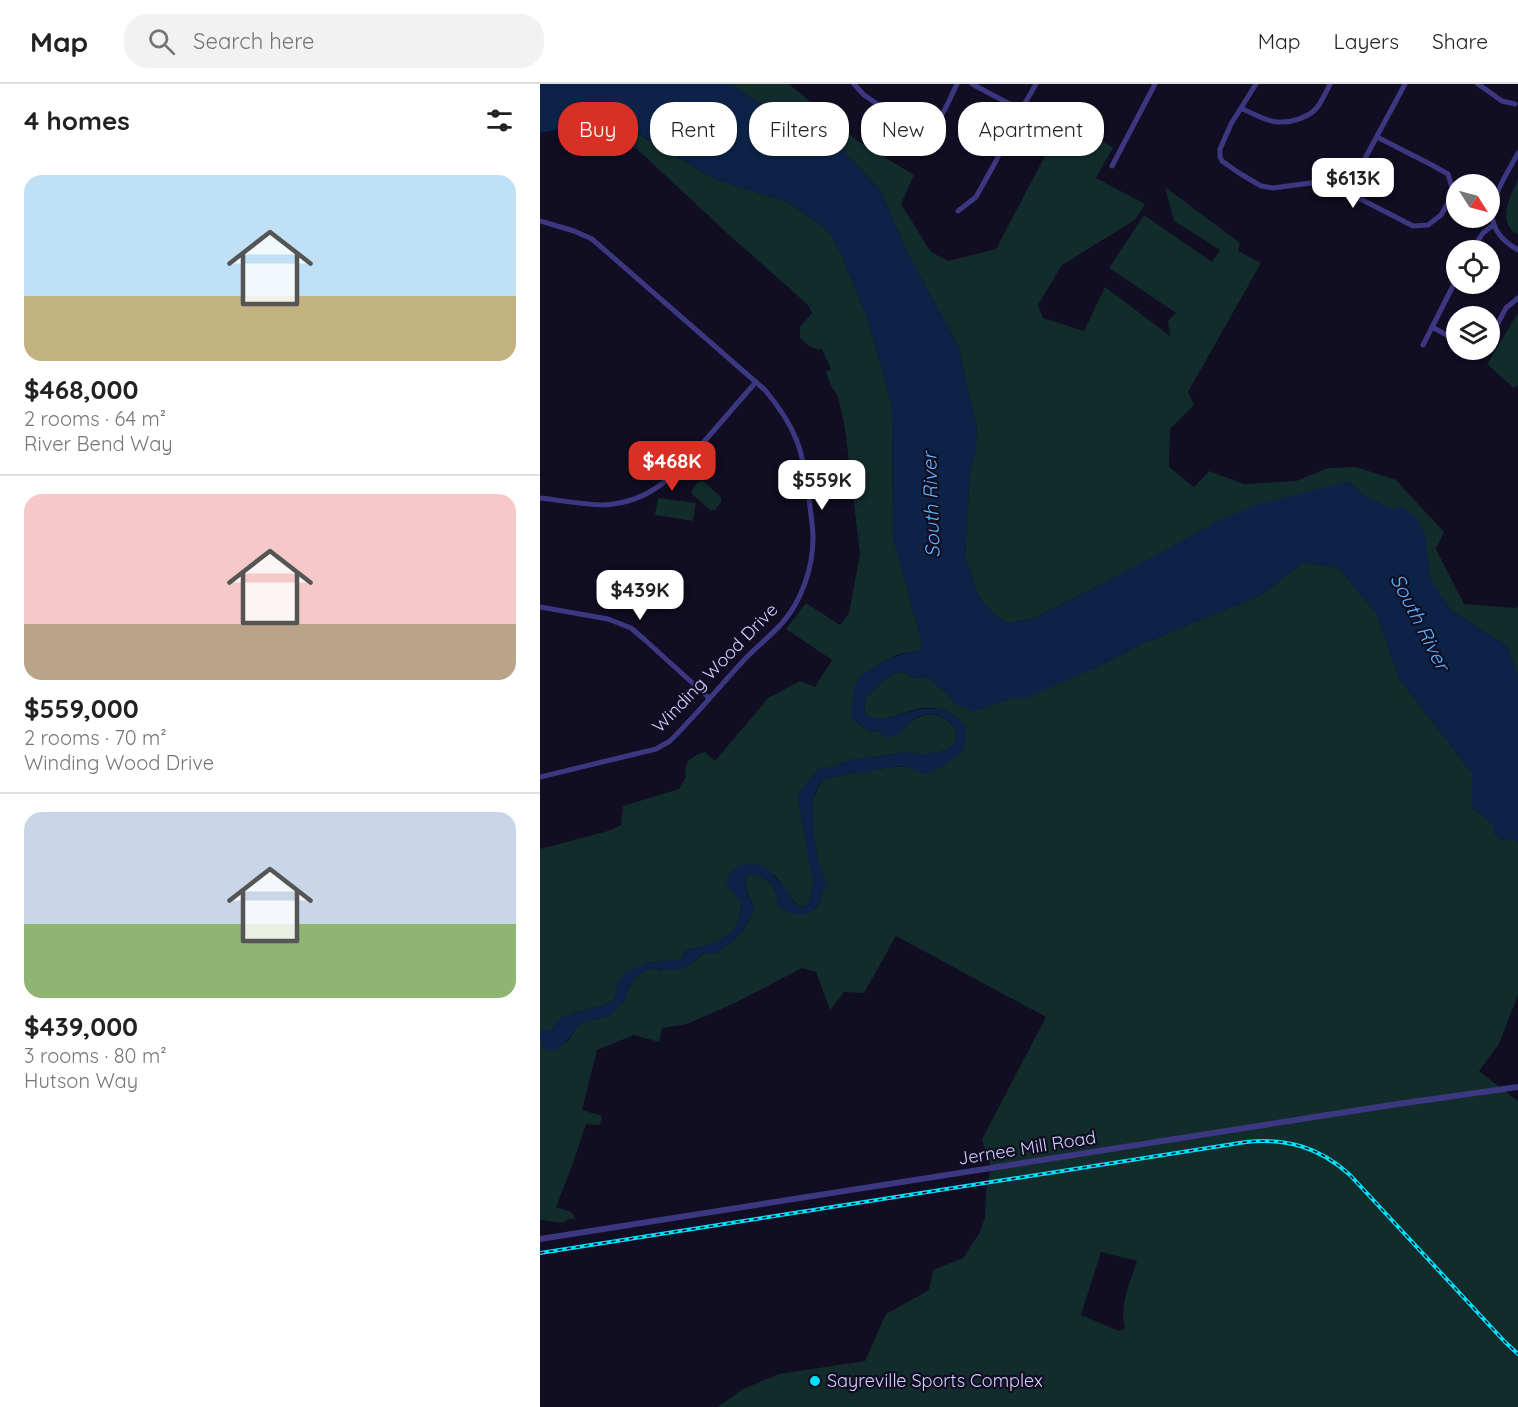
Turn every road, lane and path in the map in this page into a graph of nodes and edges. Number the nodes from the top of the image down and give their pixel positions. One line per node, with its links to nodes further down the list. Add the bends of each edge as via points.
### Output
1 (854, 84): 2 (street, via 864,95 922,131 938,121)
2 (957, 84)
3 (972, 84): 10 (street)
4 (1036, 84): 11 (street)
5 (1155, 84): 17 (street)
6 (1256, 84): 13 (street)
7 (1330, 84): 13 (street, via 1318,107 1298,119 1277,122)
8 (1405, 84): 14 (street)
9 (1482, 85): 12 (street, via 1502,101)
10 (1006, 102)
11 (1026, 102)
12 (1515, 104)
13 (1242, 109): 19 (street, via 1220,149 1222,161 1261,186 1318,182)
14 (1377, 137): 19 (street); 19 (street, via 1448,174 1452,188 1449,201 1441,215 1428,225 1413,226)
15 (1518, 153): 18 (street)
16 (998, 156): 20 (street, via 976,197)
17 (1112, 166)
18 (1500, 187)
19 (1347, 192)
20 (958, 211)
21 (540, 221): 32 (street, Winding Wood Drive, via 592,239)
22 (1489, 228): 24 (street)
23 (1494, 228): 25 (street, via 1507,244)
24 (1478, 240)
25 (1518, 250)
26 (1449, 294): 29 (street)
27 (1518, 298): 28 (street)
28 (1500, 319)
29 (1432, 327): 30 (street); 31 (street)
30 (1446, 335)
31 (1423, 345)
32 (756, 382): 33 (street, via 677,473 654,491 637,499 602,505); 35 (street, Winding Wood Drive, via 780,408 798,442 813,536 811,558 791,612)
33 (540, 498)
34 (540, 607): 35 (street, via 608,619 631,628)
35 (709, 698): 36 (street, Winding Wood Drive, via 665,745)
36 (540, 777)
37 (1518, 1086): 38 (street, Jernee Mill Road)
38 (540, 1239)

